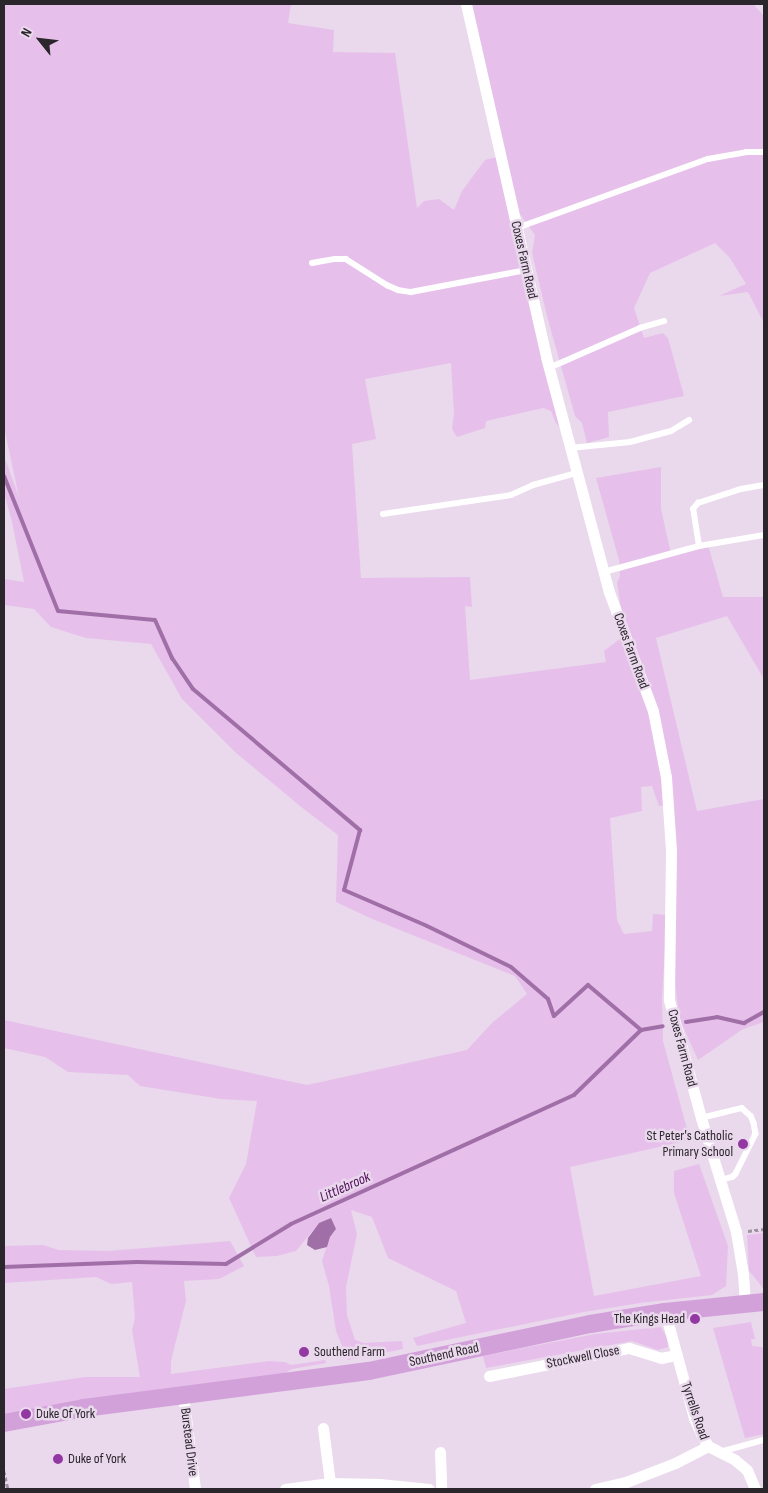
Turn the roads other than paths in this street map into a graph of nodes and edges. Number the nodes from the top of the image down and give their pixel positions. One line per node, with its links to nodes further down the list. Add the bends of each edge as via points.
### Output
1 (466, 4): 3 (street, Coxes Farm Road)
2 (764, 152): 3 (lane, via 708,159)
3 (517, 228): 5 (street, Coxes Farm Road)
4 (312, 263): 5 (lane, via 346,259 387,285 411,292)
5 (526, 270): 7 (street, Coxes Farm Road)
6 (664, 321): 7 (lane, via 640,328)
7 (549, 368): 9 (street, Coxes Farm Road)
8 (689, 420): 9 (lane, via 671,431 630,442)
9 (570, 448): 10 (street, Coxes Farm Road)
10 (577, 473): 12 (lane, via 533,485 511,495); 15 (street, Coxes Farm Road)
11 (764, 485): 14 (lane, via 698,503 694,509)
12 (383, 514)
13 (764, 535): 14 (lane)
14 (699, 546): 15 (lane)
15 (604, 572): 16 (street, Coxes Farm Road, via 653,711 666,777 671,851 668,1000)
16 (701, 1118): 17 (street, Coxes Farm Road); 17 (lane, via 742,1108 754,1122 756,1134 736,1174)
17 (719, 1181): 19 (street, Coxes Farm Road, via 736,1232)
18 (764, 1302): 19 (main road, Southend Road)
19 (745, 1303): 20 (main road, Southend Road)
20 (665, 1312): 21 (street, Tyrrells Road); 23 (main road, Southend Road, via 590,1324 369,1371)
21 (677, 1355): 22 (street, Stockwell Close, via 661,1358 629,1348); 27 (street, Tyrrells Road, via 694,1418)
22 (489, 1376)
23 (183, 1394): 24 (main road, Southend Road); 31 (street, Burstead Drive)
24 (4, 1423)
25 (323, 1428): 30 (street)
26 (764, 1440): 29 (lane)
27 (708, 1446): 29 (street, Tyrrells Road); 35 (street, via 676,1463 626,1482)
28 (440, 1452): 34 (street)
29 (720, 1452): 36 (street, Tyrrells Road, via 747,1470)
30 (330, 1483): 32 (street); 33 (street)
31 (195, 1489)
32 (285, 1489)
33 (429, 1489)
34 (441, 1489)
35 (595, 1489)
36 (756, 1489)

